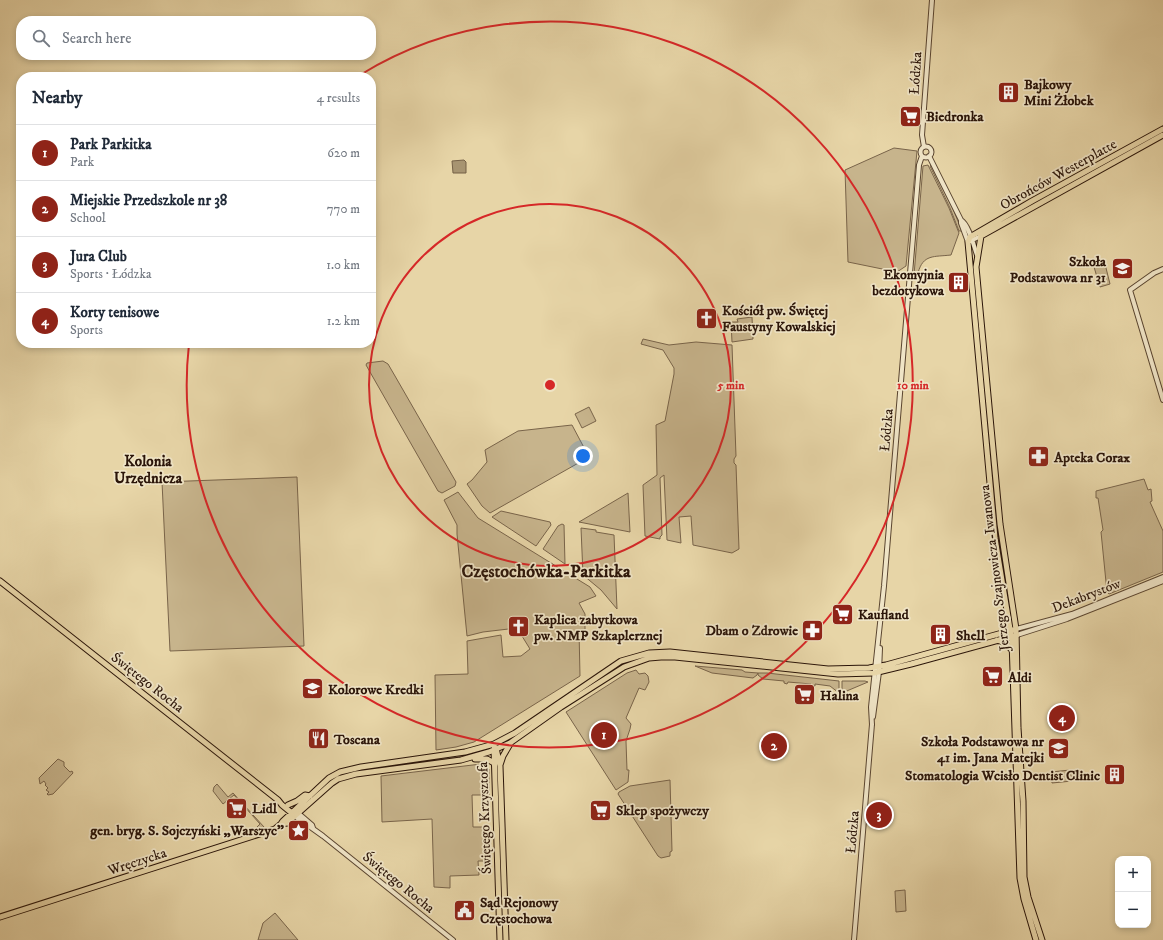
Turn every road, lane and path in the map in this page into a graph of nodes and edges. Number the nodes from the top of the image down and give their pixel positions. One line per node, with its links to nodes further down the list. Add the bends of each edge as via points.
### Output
1 (932, 0): 4 (street, Łódzka, via 922,135)
2 (1163, 129): 8 (main road, Obrońców Westerplatte, via 1032,200)
3 (1163, 136): 7 (main road, Obrońców Westerplatte)
4 (924, 147): 5 (street, via 920,151); 6 (street, via 930,149)
5 (922, 156): 6 (street); 18 (street, Łódzka)
6 (929, 156): 8 (street, Jerzego Szajnowicza-Iwanowa, via 961,220 966,225)
7 (982, 236): 8 (street, Obrońców Westerplatte); 9 (main road)
8 (970, 240): 9 (street, Jerzego Szajnowicza-Iwanowa); 15 (main road, Jerzego Szajnowicza-Iwanowa, via 969,254 995,538)
9 (977, 255): 15 (main road, Jerzego Szajnowicza-Iwanowa, via 976,267 1000,524)
10 (1163, 269): 11 (street, via 1130,290)
11 (1163, 400)
12 (1163, 576): 15 (street, Dekabrystów, via 1072,614)
13 (0, 581): 25 (main road, Świętego Rocha)
14 (1163, 581): 15 (street, Dekabrystów, via 1067,619)
15 (1014, 633): 16 (main road); 17 (main road, Jerzego Szajnowicza-Iwanowa); 18 (main road); 37 (main road, Jerzego Szajnowicza-Iwanowa, via 1023,801 1024,877)
16 (997, 640): 17 (main road); 18 (main road)
17 (1012, 650): 36 (main road, Jerzego Szajnowicza-Iwanowa, via 1020,878)
18 (877, 670): 19 (main road, via 838,674 675,657 649,658 622,668); 20 (main road, via 828,669 649,652 617,663); 35 (street, Łódzka, via 871,707 872,726)
19 (510, 743): 21 (main road); 23 (main road)
20 (494, 744): 21 (main road, Świętego Krzysztofa); 24 (main road, via 465,752 348,770 329,778)
21 (495, 750): 22 (main road); 23 (main road, Świętego Krzysztofa)
22 (465, 759): 23 (main road, via 487,758); 27 (main road, via 346,776 332,783)
23 (497, 764): 33 (main road, Świętego Krzysztofa); 34 (main road, Świętego Krzysztofa)
24 (310, 796): 26 (main road, via 305,795); 27 (main road)
25 (281, 802): 26 (main road, Świętego Rocha); 27 (main road, Świętego Rocha)
26 (288, 805): 27 (main road, Świętego Rocha)
27 (295, 813): 28 (street, Świętego Rocha); 29 (main road, Wręczycka); 30 (street, Świętego Rocha)
28 (300, 820): 29 (street); 30 (street, Świętego Rocha)
29 (284, 824): 31 (main road, Wręczycka)
30 (313, 828): 32 (street, Świętego Rocha)
31 (0, 917)
32 (453, 940)
33 (500, 940)
34 (506, 940)
35 (854, 940)
36 (1036, 940)
37 (1042, 940)

